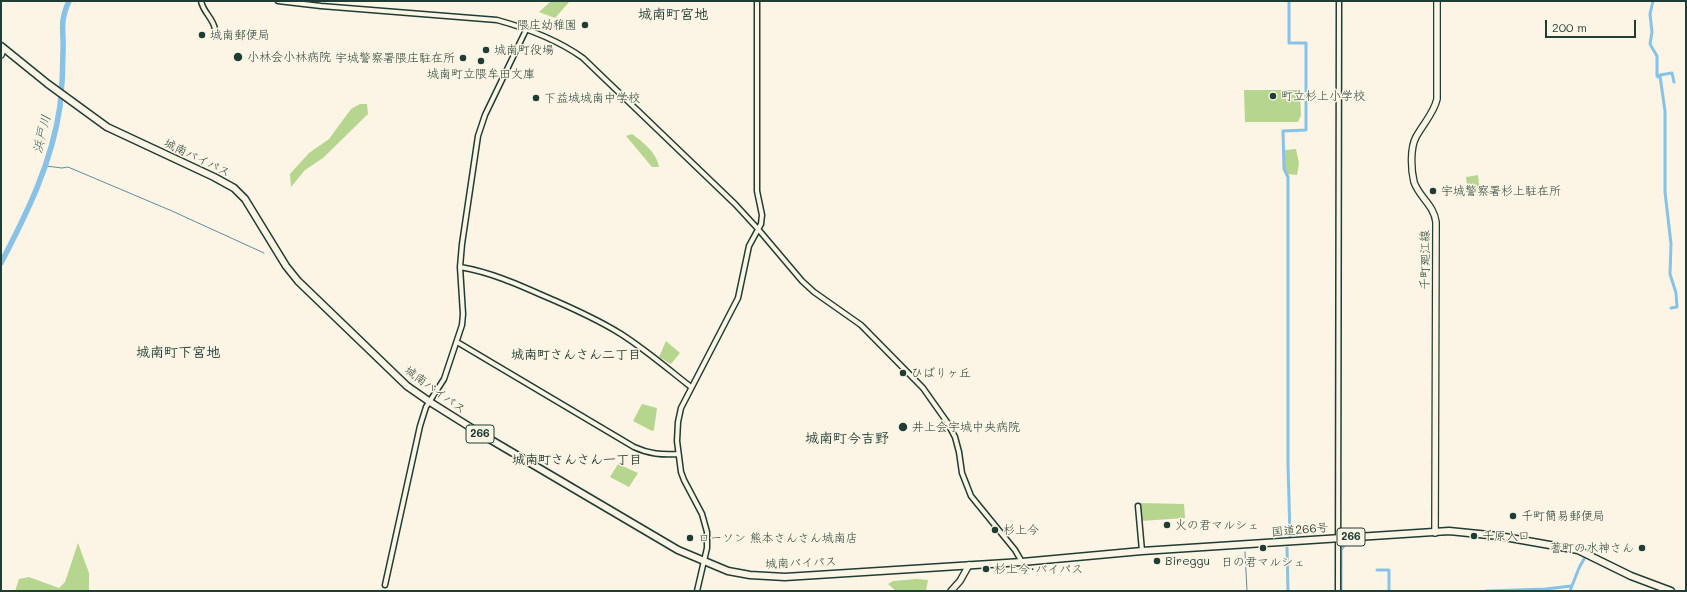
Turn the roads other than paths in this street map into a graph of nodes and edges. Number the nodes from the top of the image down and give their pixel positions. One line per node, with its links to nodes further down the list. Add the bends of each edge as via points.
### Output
1 (201, 1): 6 (street)
2 (278, 1): 7 (street, via 488,18)
3 (757, 1): 10 (street, via 757,191 762,215)
4 (1339, 1): 18 (street)
5 (1437, 1): 17 (main road, 千町廻江線, via 1437,99 1415,139 1412,156 1412,172 1417,189 1432,209 1436,222)
6 (215, 29)
7 (526, 30): 10 (street, via 583,58 712,181); 11 (street, via 482,123 476,147)
8 (2, 48): 9 (main road); 14 (highway, 城南バイパス / 266, via 116,132 234,188 245,199 298,281 402,381)
9 (1, 55)
10 (758, 229): 13 (street, via 747,252 741,288 734,307); 21 (street, via 802,281 866,329 923,388 956,437 962,473 971,496)
11 (460, 267): 12 (street, via 463,314); 13 (street, via 510,281 581,313 632,342)
12 (458, 342): 14 (street, via 444,379); 15 (street, via 643,452)
13 (692, 387): 15 (street, via 681,408 678,422)
14 (430, 402): 20 (highway, 城南バイパス / 266, via 646,533); 23 (street, via 426,407 415,443)
15 (678, 454): 20 (street, via 684,480 706,527)
16 (1138, 506): 19 (street)
17 (1435, 532): 18 (highway, 国道266号 / 266); 27 (highway, 国道266号 / 266, via 1490,535 1578,550 1630,576)
18 (1338, 538): 19 (highway, 国道266号 / 266); 26 (street)
19 (1142, 551): 21 (highway, 国道266号 / 266)
20 (704, 562): 22 (highway, 城南バイパス / 266, via 750,575 780,577); 24 (street)
21 (1022, 562): 22 (highway, 国道266号 / 266)
22 (969, 565): 25 (main road)
23 (386, 585)
24 (697, 591)
25 (951, 591)
26 (1338, 591)
27 (1671, 591)

